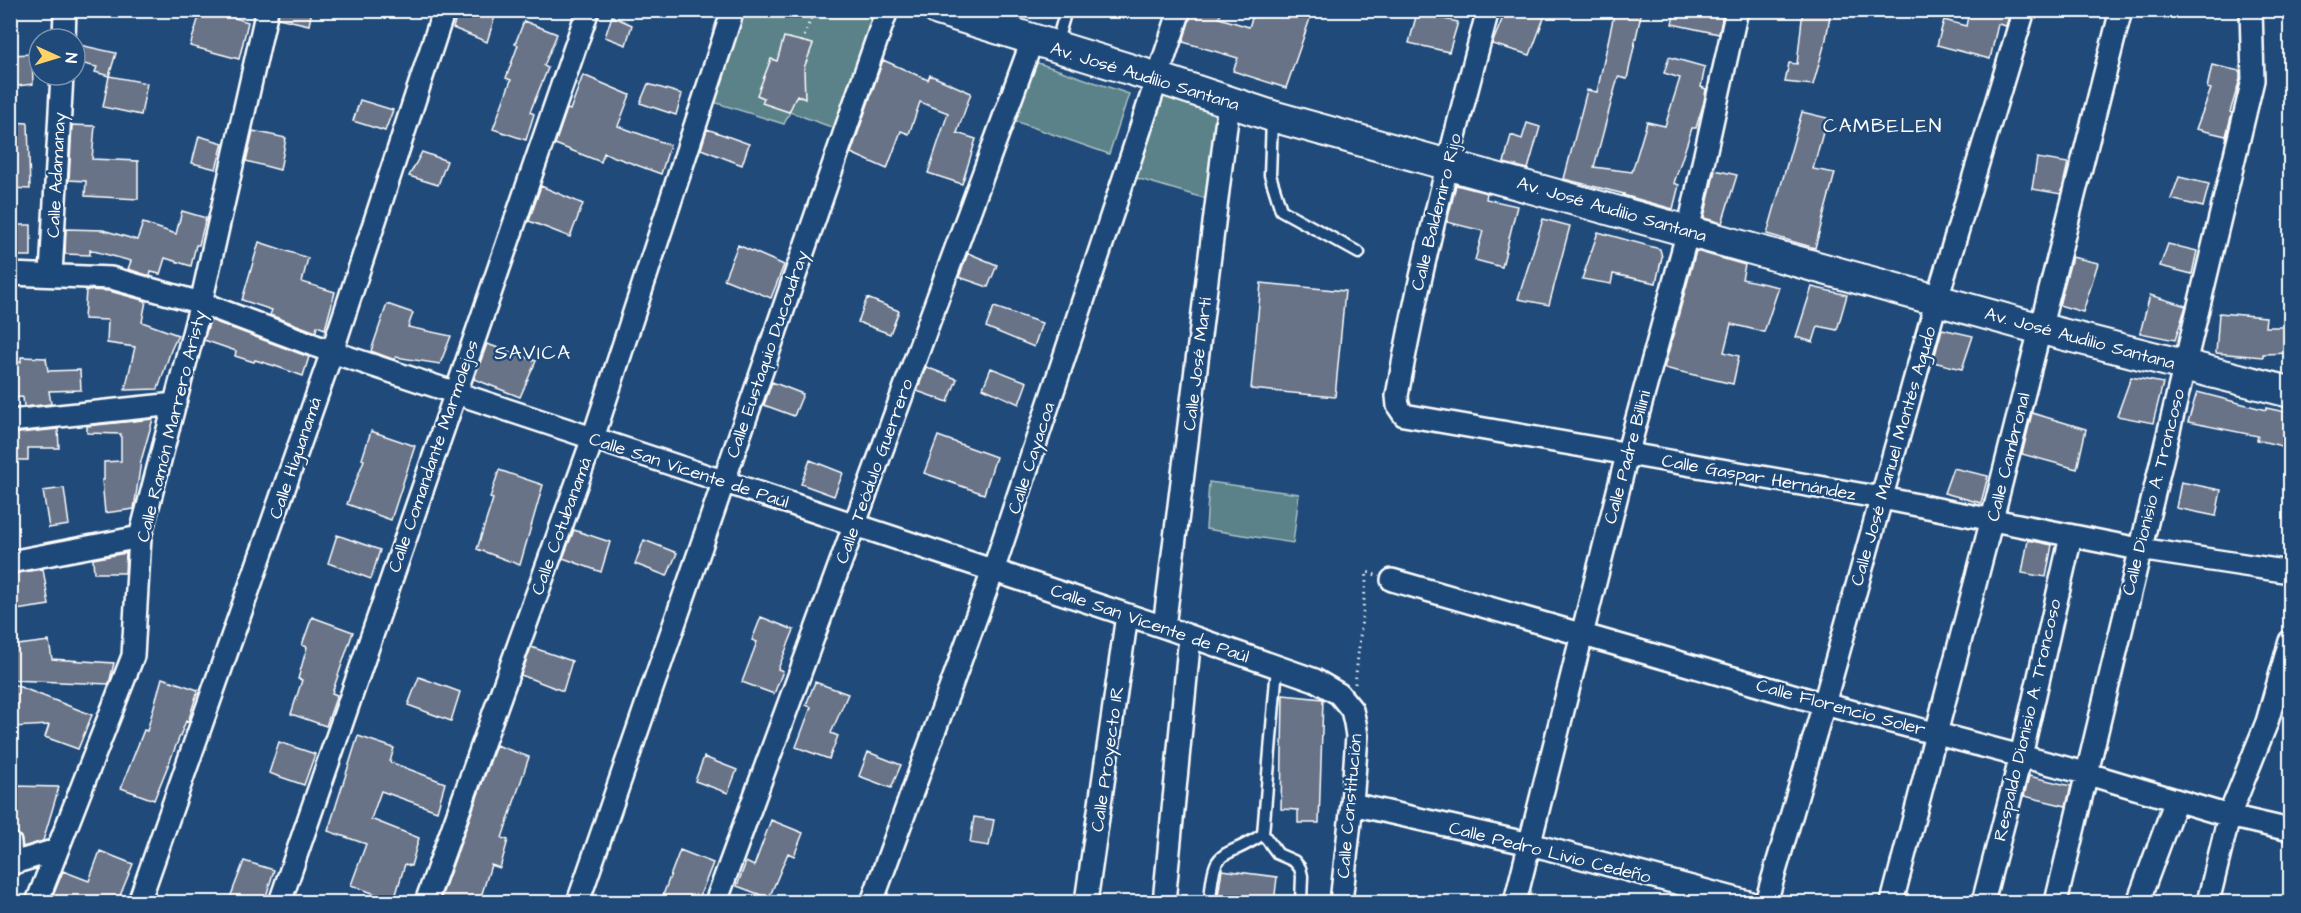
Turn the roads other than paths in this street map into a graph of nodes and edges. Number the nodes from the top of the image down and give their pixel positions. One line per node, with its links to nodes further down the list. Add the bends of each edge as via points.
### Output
1 (65, 10): 15 (street)
2 (267, 10): 27 (street, Calle Ramón Marrero Aristy)
3 (444, 10): 29 (street, Calle Higuanamá)
4 (588, 10): 32 (street, Calle Comandante Marmolejos)
5 (733, 10): 36 (street, Calle Cotubanamá)
6 (887, 10): 38 (street, Calle Eustaquio Ducoudray)
7 (938, 10): 16 (main road, Av. José Audilio Santana)
8 (1066, 10): 16 (lane)
9 (1180, 10): 17 (street, Calle Cayacoa)
10 (1488, 10): 21 (street, Calle Baldemiro Rijo)
11 (1737, 10): 22 (street, Calle Padre Billini)
12 (2024, 10): 26 (street, Calle José Manuel Montés Agudo)
13 (2121, 10): 28 (street, Calle Cambronal)
14 (2251, 10): 30 (street, Calle Dionisio A. Troncoso, via 2253,80)
15 (64, 27)
16 (1043, 44): 17 (main road, Av. José Audilio Santana); 41 (street, Calle Teódulo Guerrero)
17 (1158, 78): 19 (main road, Av. José Audilio Santana); 46 (street, Calle Cayacoa)
18 (61, 87): 25 (street, Calle Adamanay)
19 (1229, 102): 20 (main road, Av. José Audilio Santana); 50 (street, Calle José Martí)
20 (1272, 116): 21 (main road, Av. José Audilio Santana); 23 (lane, via 1270,175 1281,210)
21 (1447, 163): 22 (main road, Av. José Audilio Santana); 34 (street, Calle Baldemiro Rijo, via 1397,396)
22 (1688, 231): 26 (main road, Av. José Audilio Santana); 37 (street, Calle Padre Billini)
23 (1359, 253)
24 (10, 274): 25 (street, Calle San Vicente de Paúl)
25 (51, 274): 27 (street, Calle San Vicente de Paúl, via 111,278)
26 (1937, 299): 28 (main road, Av. José Audilio Santana); 39 (street, Calle José Manuel Montés Agudo)
27 (201, 303): 29 (street, Calle San Vicente de Paúl); 33 (street, Calle Ramón Marrero Aristy)
28 (2040, 328): 30 (main road, Av. José Audilio Santana); 40 (street, Calle Cambronal)
29 (332, 352): 32 (street, Calle San Vicente de Paúl); 70 (street, Calle Higuanamá)
30 (2184, 365): 31 (main road, Av. José Audilio Santana); 44 (street, Calle Dionisio A. Troncoso)
31 (2290, 392)
32 (455, 393): 36 (street, Calle San Vicente de Paúl); 71 (street, Calle Comandante Marmolejos)
33 (175, 404): 35 (street); 43 (street, Calle Ramón Marrero Aristy)
34 (1404, 415): 37 (street, Calle Gaspar Hernández)
35 (10, 421)
36 (592, 438): 38 (street, Calle San Vicente de Paúl); 72 (street, Calle Cotubanamá)
37 (1627, 454): 39 (street, Calle Gaspar Hernández); 51 (street, Calle Padre Billini)
38 (723, 481): 41 (street, Calle San Vicente de Paúl); 73 (street, Calle Eustaquio Ducoudray)
39 (1882, 498): 40 (street, Calle Gaspar Hernández); 55 (street, Calle José Manuel Montés Agudo)
40 (1992, 519): 42 (street, Calle Gaspar Hernández); 57 (street, Calle Cambronal)
41 (854, 524): 46 (street, Calle San Vicente de Paúl); 74 (street, Calle Teódulo Guerrero)
42 (2071, 536): 44 (street, Calle Gaspar Hernández); 58 (street, Respaldo Dionisio A. Troncoso)
43 (140, 537): 45 (street); 67 (street, Calle Ramón Marrero Aristy, via 133,656)
44 (2139, 549): 47 (street, Calle Gaspar Hernández); 59 (street, Calle Dionisio A. Troncoso)
45 (10, 562)
46 (993, 571): 49 (street, Calle San Vicente de Paúl); 75 (street, Calle Cayacoa)
47 (2290, 573)
48 (1392, 580): 51 (street, Calle Florencio Soler)
49 (1127, 615): 50 (street, Calle San Vicente de Paúl); 76 (street, Calle Proyecto 1R)
50 (1164, 627): 52 (street, Calle San Vicente de Paúl)
51 (1582, 633): 55 (street, Calle Florencio Soler); 66 (street, Calle Padre Billini)
52 (1190, 636): 54 (street, Calle San Vicente de Paúl); 77 (street)
53 (2290, 641): 62 (street, via 2267,722)
54 (1277, 667): 56 (street, Calle San Vicente de Paúl, via 1315,680 1339,694); 64 (lane)
55 (1824, 704): 57 (street, Calle Florencio Soler); 83 (street, Calle José Manuel Montés Agudo)
56 (1352, 710): 61 (street, Calle Constitución, via 1357,736)
57 (1937, 733): 58 (street, Calle Florencio Soler); 84 (street, Calle Cambronal)
58 (2021, 756): 59 (street, Calle Florencio Soler); 85 (street, Respaldo Dionisio A. Troncoso)
59 (2085, 774): 60 (street, Calle Florencio Soler); 86 (street, Calle Dionisio A. Troncoso)
60 (2176, 800): 62 (street, Calle Florencio Soler); 87 (street)
61 (1352, 804): 66 (street, Calle Pedro Livio Cedeño); 80 (street, Calle Constitución)
62 (2229, 816): 63 (street, Calle Florencio Soler); 88 (street)
63 (2290, 830)
64 (1263, 834): 78 (lane, via 1226,852 1216,862); 79 (lane, via 1278,854 1300,868)
65 (10, 843): 68 (street)
66 (1530, 844): 81 (street, Calle Padre Billini); 82 (street, Calle Pedro Livio Cedeño)
67 (56, 850): 68 (street); 69 (street, Calle Ramón Marrero Aristy)
68 (11, 864)
69 (37, 903)
70 (139, 903)
71 (280, 903)
72 (426, 903)
73 (578, 903)
74 (716, 903)
75 (872, 903)
76 (1086, 903)
77 (1164, 903)
78 (1210, 903)
79 (1301, 903)
80 (1341, 903)
81 (1515, 903)
82 (1748, 903)
83 (1766, 903)
84 (1892, 903)
85 (1983, 903)
86 (2056, 903)
87 (2138, 903)
88 (2208, 903)

